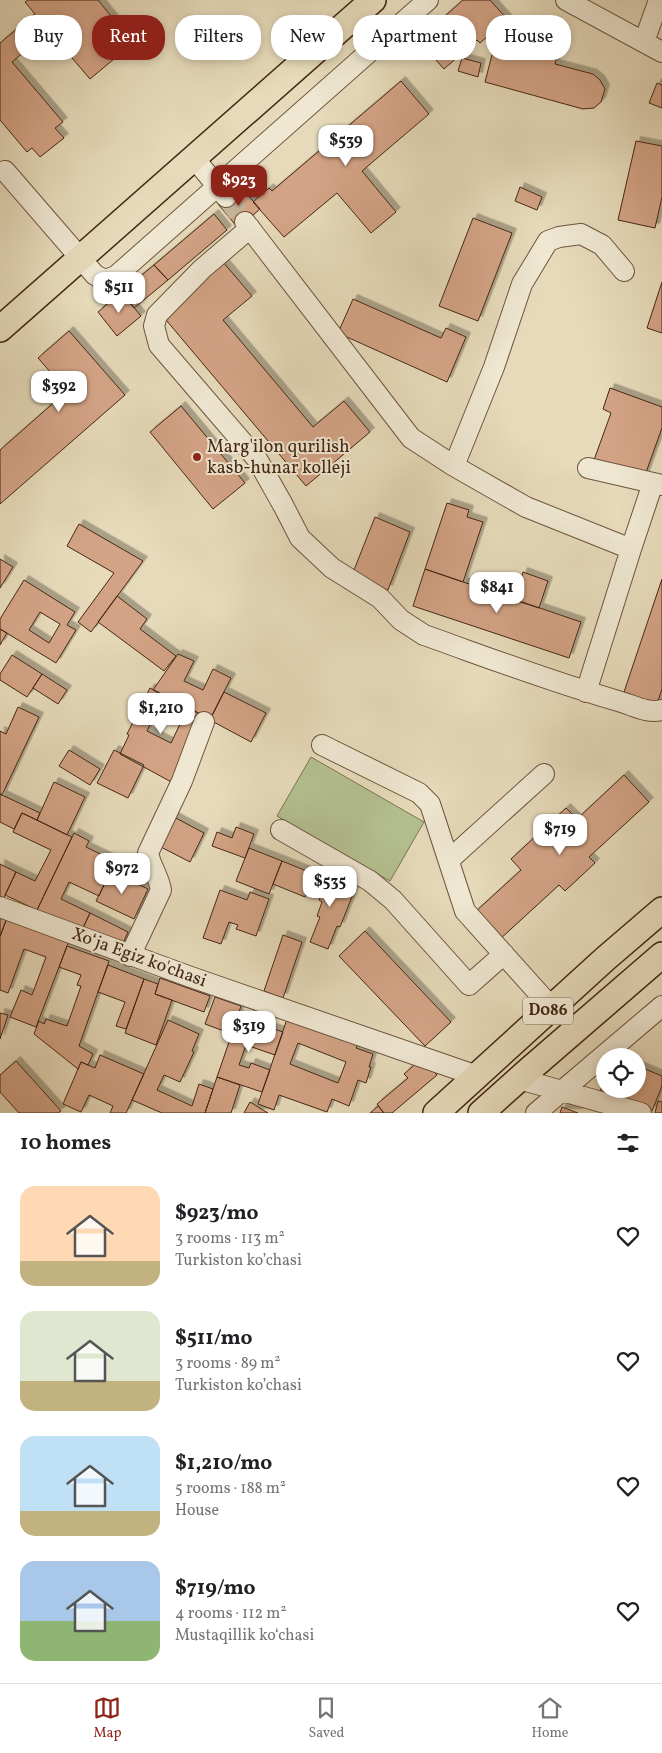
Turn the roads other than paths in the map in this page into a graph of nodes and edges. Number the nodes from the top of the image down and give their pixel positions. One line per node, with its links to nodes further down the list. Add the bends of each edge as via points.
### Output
1 (373, 0): 7 (main road)
2 (428, 0): 9 (street)
3 (566, 0): 5 (street)
4 (659, 0): 5 (street)
5 (644, 42): 6 (street)
6 (662, 52)
7 (194, 158): 9 (street); 10 (main road)
8 (5, 171): 10 (street)
9 (222, 191): 10 (street, via 116,276 105,280 95,275)
10 (80, 258): 12 (main road)
11 (624, 271): 13 (street, via 602,245 581,234 548,241 522,284 494,367)
12 (0, 329)
13 (454, 466): 16 (street, via 526,507); 17 (street, via 411,438 247,225 157,315 154,326 159,345 257,458 300,538 332,568 380,598 401,620 424,635)
14 (588, 468): 15 (street)
15 (658, 484): 16 (street)
16 (630, 549): 17 (street)
17 (586, 692): 18 (street, via 653,712)
18 (662, 710)
19 (204, 722): 28 (street, via 182,781 148,853 161,890)
20 (322, 746): 23 (street, via 419,793 430,804)
21 (544, 774): 23 (street)
22 (281, 830): 26 (street, via 378,887 469,985)
23 (449, 860): 26 (street, via 465,910)
24 (0, 906): 28 (street, Xoʻja Egiz ko'chasi)
25 (662, 910): 30 (main road, D086)
26 (504, 954): 30 (street)
27 (662, 955): 32 (main road, D086)
28 (130, 956): 33 (street, Xoʻja Egiz ko'chasi)
29 (662, 1006): 34 (street)
30 (552, 1008): 31 (main road, D086)
31 (508, 1047): 32 (main road); 33 (main road, D086)
32 (524, 1074): 34 (street); 35 (main road, D086)
33 (477, 1076): 36 (main road, D086)
34 (561, 1091): 37 (street); 38 (street)
35 (489, 1111)
36 (436, 1113)
37 (536, 1113)
38 (641, 1113)

